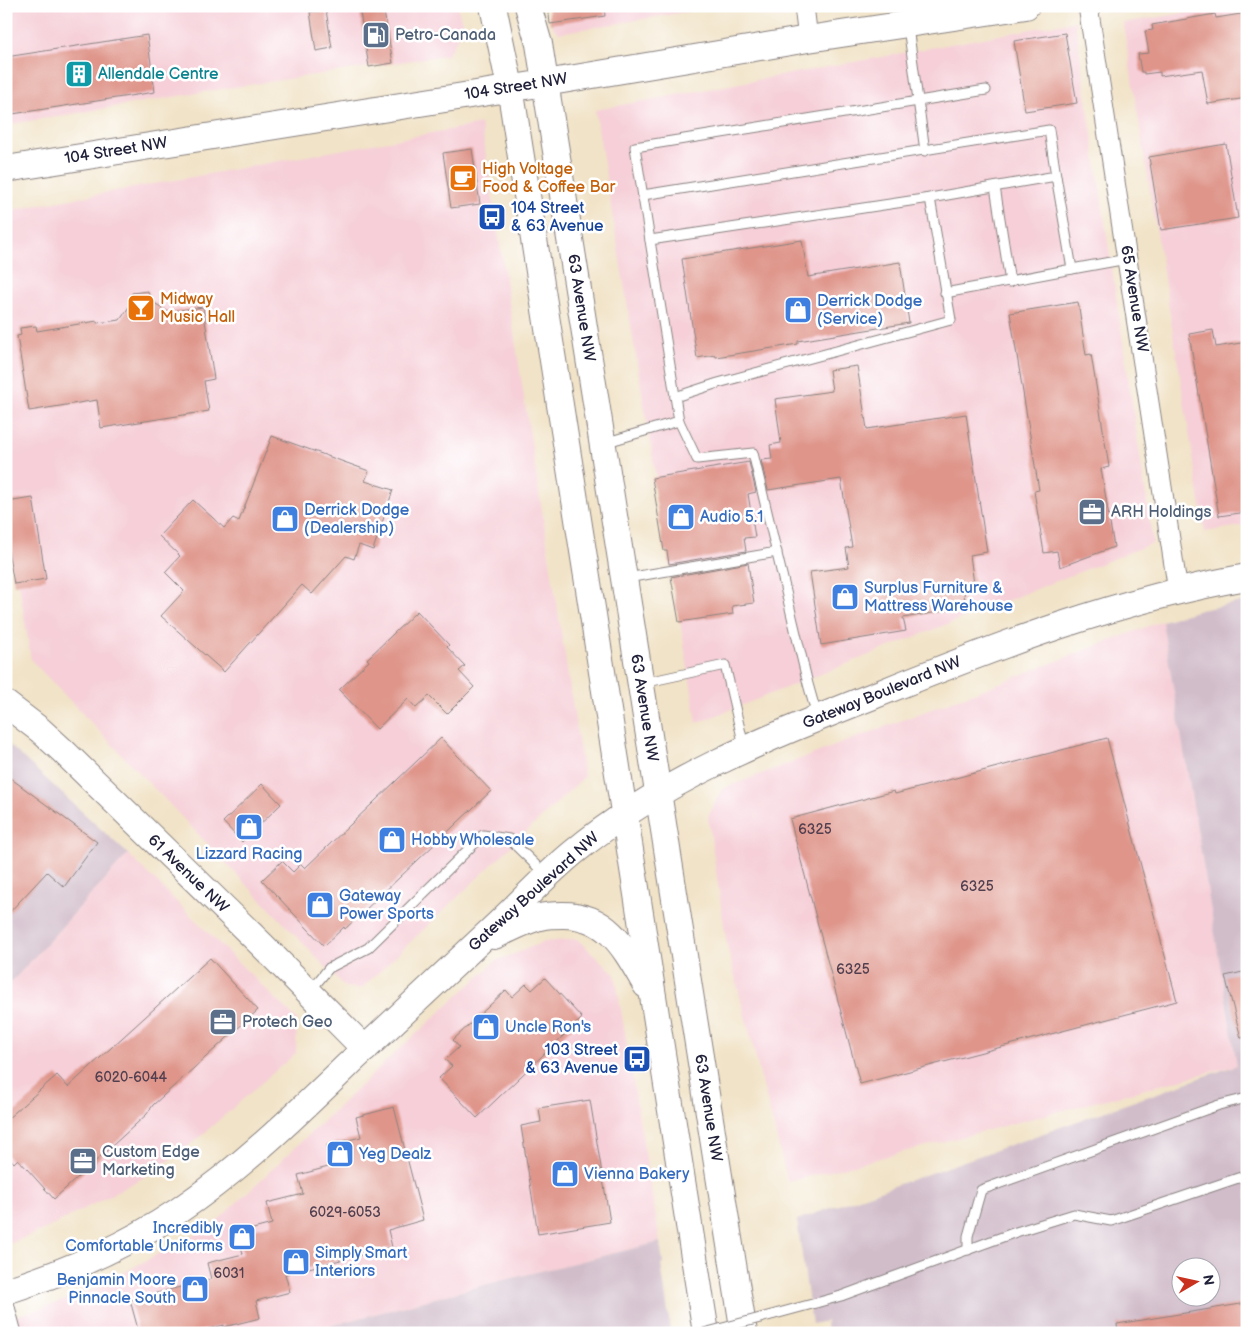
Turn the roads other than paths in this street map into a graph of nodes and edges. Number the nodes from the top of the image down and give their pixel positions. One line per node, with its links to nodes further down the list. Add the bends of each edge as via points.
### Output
1 (493, 6): 9 (main road)
2 (528, 6): 8 (main road, 63 Avenue NW, via 539,44)
3 (804, 6): 7 (street)
4 (1026, 6): 6 (main road, 104 Street NW)
5 (1088, 6): 19 (street, 65 Avenue NW)
6 (907, 24): 7 (main road, 104 Street NW); 11 (lane)
7 (808, 39): 8 (main road, 104 Street NW)
8 (545, 83): 9 (main road, 104 Street NW); 25 (main road, 63 Avenue NW)
9 (510, 87): 13 (main road, 104 Street NW); 35 (main road)
10 (986, 90): 11 (lane)
11 (918, 102): 12 (lane); 16 (lane, via 635,147)
12 (925, 151): 14 (lane, via 1048,130); 16 (lane)
13 (6, 168)
14 (1056, 176): 15 (lane); 20 (lane)
15 (995, 187): 17 (lane); 21 (lane)
16 (642, 196): 18 (lane)
17 (930, 198): 18 (lane); 22 (lane)
18 (650, 240): 23 (lane)
19 (1127, 258): 20 (lane); 29 (street, 65 Avenue NW)
20 (1072, 269): 21 (lane)
21 (1010, 282): 22 (lane)
22 (946, 293): 23 (lane, via 951,320)
23 (676, 397): 24 (lane)
24 (679, 421): 25 (lane); 26 (lane, via 697,459 754,453)
25 (602, 444): 28 (main road, 63 Avenue NW)
26 (777, 552): 28 (lane); 32 (lane)
27 (1247, 577): 29 (main road, Gateway Boulevard NW)
28 (624, 578): 30 (main road, 63 Avenue NW)
29 (1178, 591): 32 (main road, Gateway Boulevard NW, via 1062,624)
30 (640, 684): 33 (lane, via 725,665); 34 (main road, 63 Avenue NW)
31 (6, 704): 38 (main road, 61 Avenue NW, via 63,751)
32 (817, 718): 33 (main road, Gateway Boulevard NW)
33 (745, 750): 34 (main road, Gateway Boulevard NW)
34 (658, 795): 35 (main road, Gateway Boulevard NW); 47 (main road, 63 Avenue NW)
35 (625, 815): 36 (main road, Gateway Boulevard NW, via 571,854); 39 (main road)
36 (548, 876): 37 (main road, Gateway Boulevard NW); 38 (lane, via 509,839 483,835 368,948 329,968)
37 (477, 944): 39 (main road, via 540,917 572,915 590,919 619,940); 40 (main road, Gateway Boulevard NW)
38 (309, 992): 40 (main road, 61 Avenue NW)
39 (652, 996): 46 (main road)
40 (365, 1049): 44 (main road, Gateway Boulevard NW, via 245,1160 178,1211 129,1240 74,1266)
41 (1247, 1098): 43 (lane, via 1210,1108 981,1190 968,1236)
42 (1247, 1175): 43 (lane, via 1111,1221 1074,1214)
43 (968, 1250): 46 (lane, bridge, via 841,1296)
44 (6, 1292): 45 (lane)
45 (17, 1333)
46 (705, 1333)
47 (744, 1333)

